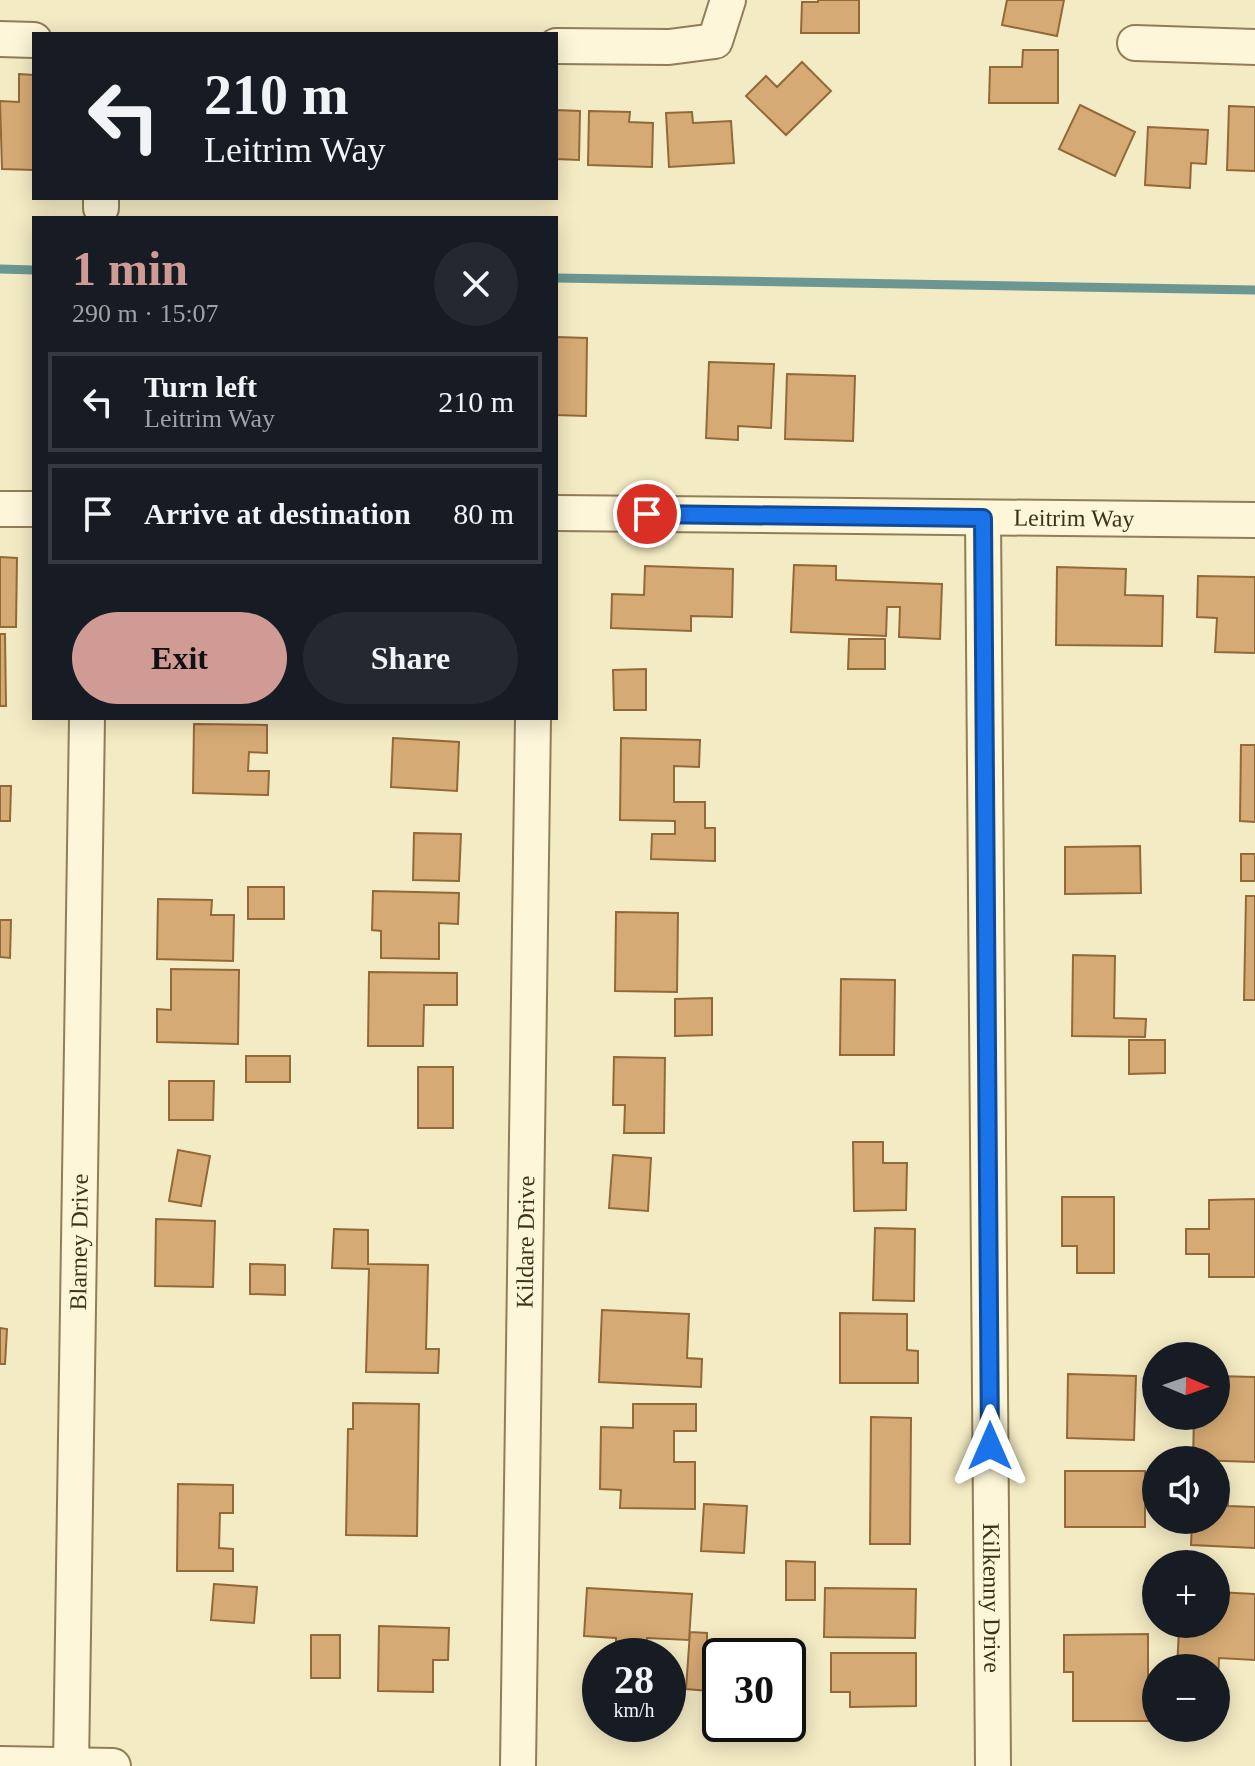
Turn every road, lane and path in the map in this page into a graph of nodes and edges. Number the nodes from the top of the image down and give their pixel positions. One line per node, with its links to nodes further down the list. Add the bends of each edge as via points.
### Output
1 (728, 0): 5 (street, via 715,41)
2 (0, 39): 3 (street)
3 (32, 40)
4 (1135, 43): 6 (street)
5 (558, 46)
6 (1255, 47)
7 (0, 509): 8 (street)
8 (32, 509)
9 (558, 513): 10 (street, Leitrim Way)
10 (983, 518): 11 (street, Leitrim Way); 18 (street, Kilkenny Drive)
11 (1255, 520)
12 (87, 720): 15 (street, Blarney Drive)
13 (533, 720): 17 (street, Kildare Drive)
14 (0, 1764): 15 (street)
15 (71, 1766): 16 (street)
16 (113, 1766)
17 (518, 1766)
18 (993, 1766)

